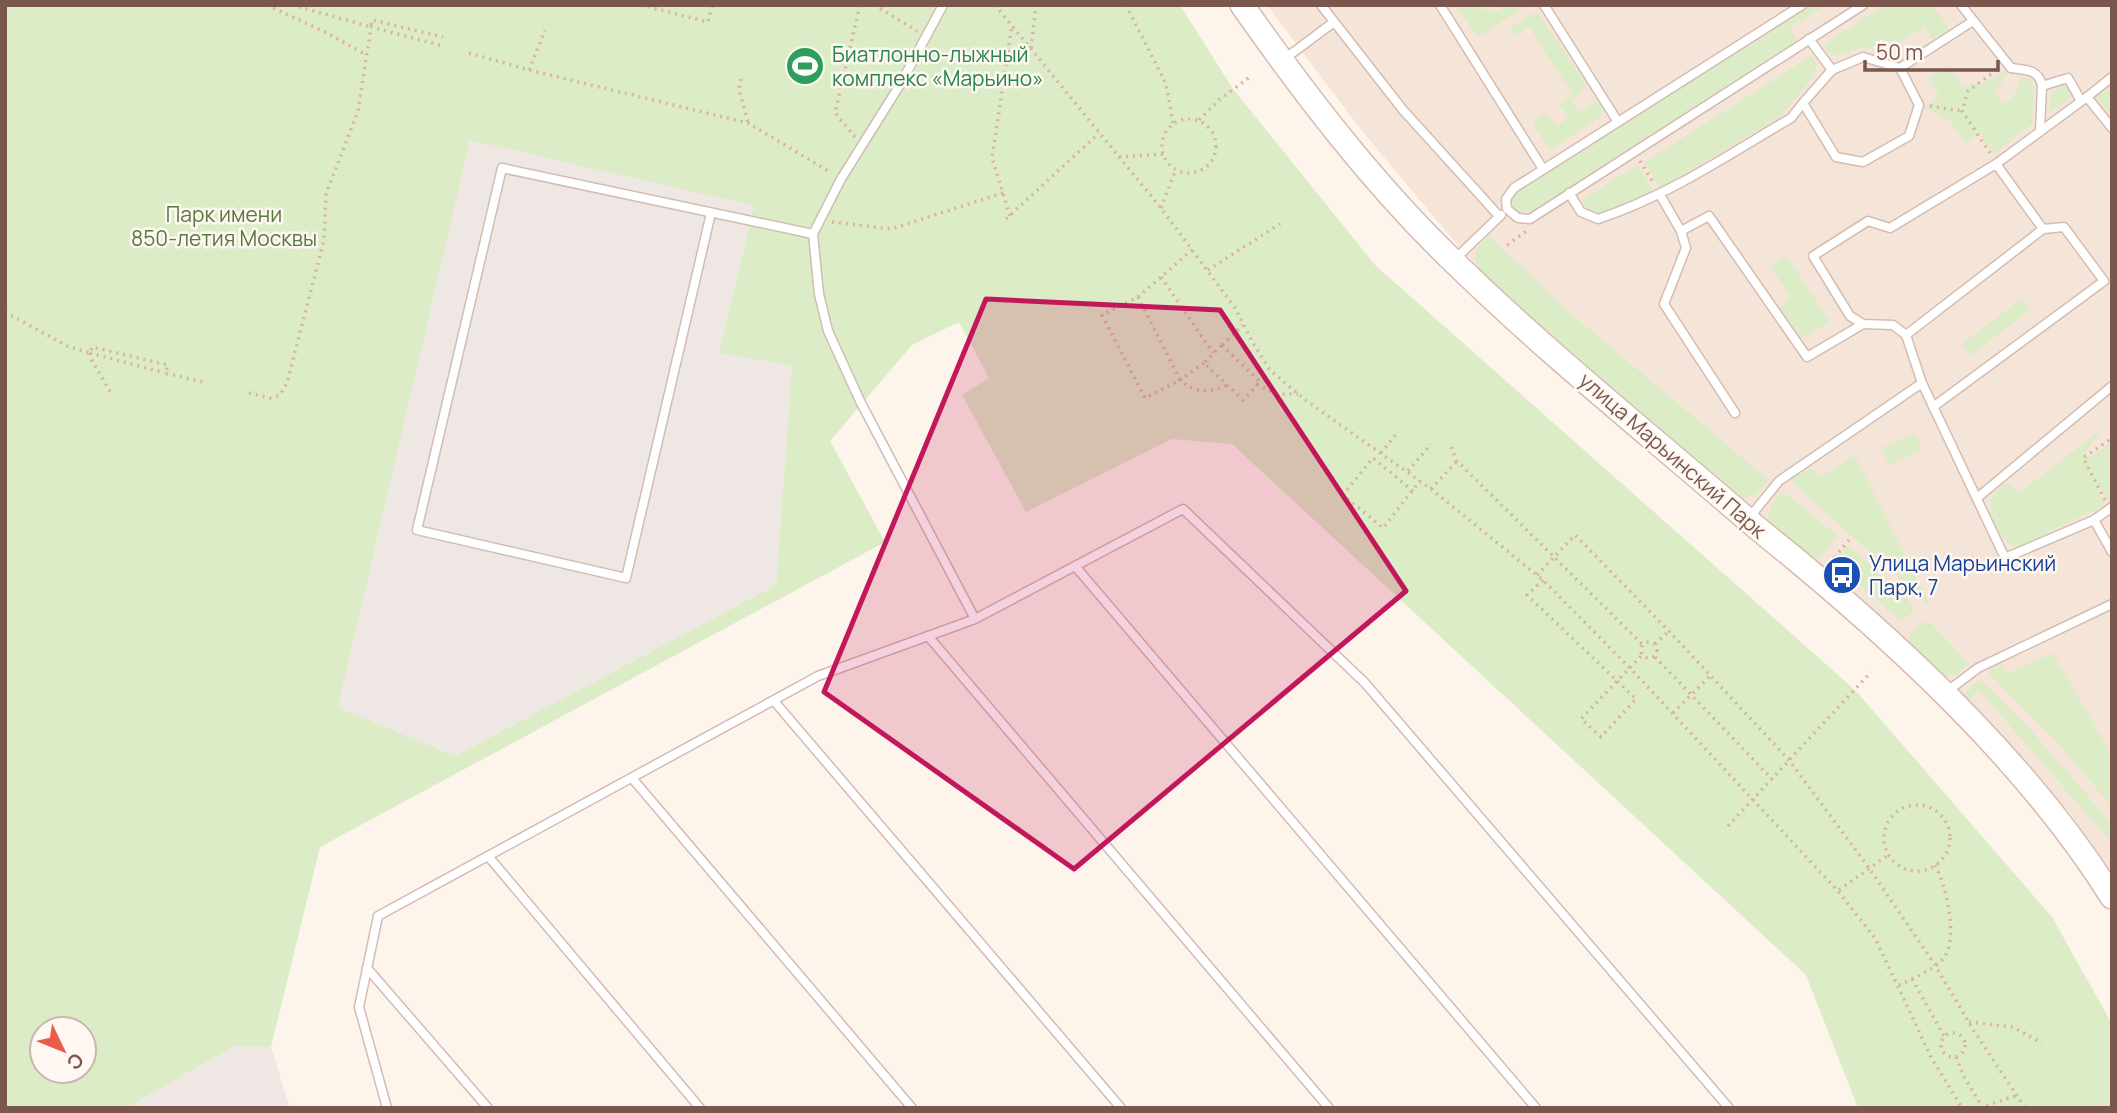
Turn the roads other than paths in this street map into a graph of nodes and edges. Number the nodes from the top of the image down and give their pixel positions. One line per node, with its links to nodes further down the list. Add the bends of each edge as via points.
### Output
1 (943, 5): 31 (lane)
2 (1242, 5): 12 (main road, улица Марьинский Парк)
3 (1321, 5): 10 (lane)
4 (1440, 5): 23 (lane)
5 (1544, 5): 19 (lane)
6 (1802, 5): 19 (lane)
7 (1863, 5): 11 (lane)
8 (1961, 5): 9 (lane)
9 (1973, 21): 13 (lane); 16 (lane, via 2011,68 2033,72)
10 (1334, 22): 12 (lane); 28 (lane, via 1402,110)
11 (1809, 39): 14 (lane); 24 (lane)
12 (1282, 61): 32 (main road, улица Марьинский Парк, via 1357,156)
13 (1900, 68): 14 (lane, via 1863,57); 18 (lane, via 1919,105 1909,136 1863,162 1836,157)
14 (1832, 70): 18 (lane)
15 (2112, 77): 17 (lane)
16 (2042, 86): 17 (lane, via 2068,78); 21 (lane)
17 (2084, 99): 20 (lane); 21 (lane)
18 (1803, 103): 25 (lane, via 1791,118)
19 (1618, 122): 23 (lane)
20 (2112, 128)
21 (2040, 130): 22 (lane)
22 (1997, 163): 29 (lane); 33 (lane, via 1890,228 1868,221 1814,256 1850,316)
23 (1544, 169): 26 (lane, via 1514,188 1506,199)
24 (1569, 193): 25 (lane, via 1581,212 1598,219); 26 (lane, via 1530,219 1518,218)
25 (1660, 195): 30 (lane)
26 (1507, 209): 28 (lane)
27 (711, 213): 27 (lane, via 502,168 417,530 625,578); 31 (lane)
28 (1499, 216): 32 (lane)
29 (2043, 229): 34 (lane); 37 (lane, via 2064,227 2104,281)
30 (1681, 231): 33 (lane, via 1709,216 1807,357); 38 (lane, via 1686,248 1664,304)
31 (813, 234): 46 (lane, via 828,331)
32 (1453, 262): 41 (main road, улица Марьинский Парк)
33 (1863, 324): 34 (lane, via 1894,324)
34 (1906, 335): 35 (lane)
35 (1922, 383): 37 (lane); 41 (lane, via 1779,481)
36 (2112, 386): 39 (lane)
37 (1933, 407): 39 (lane)
38 (1735, 413)
39 (1977, 498): 42 (lane, via 2005,558)
40 (2110, 508): 42 (lane)
41 (1747, 520): 48 (main road, улица Марьинский Парк)
42 (2094, 520): 43 (lane)
43 (2112, 552)
44 (1075, 566): 46 (lane); 60 (lane); 61 (lane, via 1183,509 1365,683)
45 (2112, 604): 48 (lane, via 1978,668)
46 (975, 618): 47 (lane)
47 (928, 636): 49 (lane, via 818,676); 59 (lane)
48 (1944, 694): 52 (main road, улица Марьинский Парк, via 2056,817)
49 (774, 701): 50 (lane); 58 (lane)
50 (632, 778): 51 (lane); 57 (lane)
51 (488, 856): 53 (lane, via 378,916); 56 (lane)
52 (2112, 897)
53 (367, 968): 54 (lane, via 359,1007); 55 (lane)
54 (387, 1108)
55 (488, 1108)
56 (700, 1108)
57 (912, 1108)
58 (1121, 1108)
59 (1329, 1108)
60 (1536, 1108)
61 (1729, 1108)

